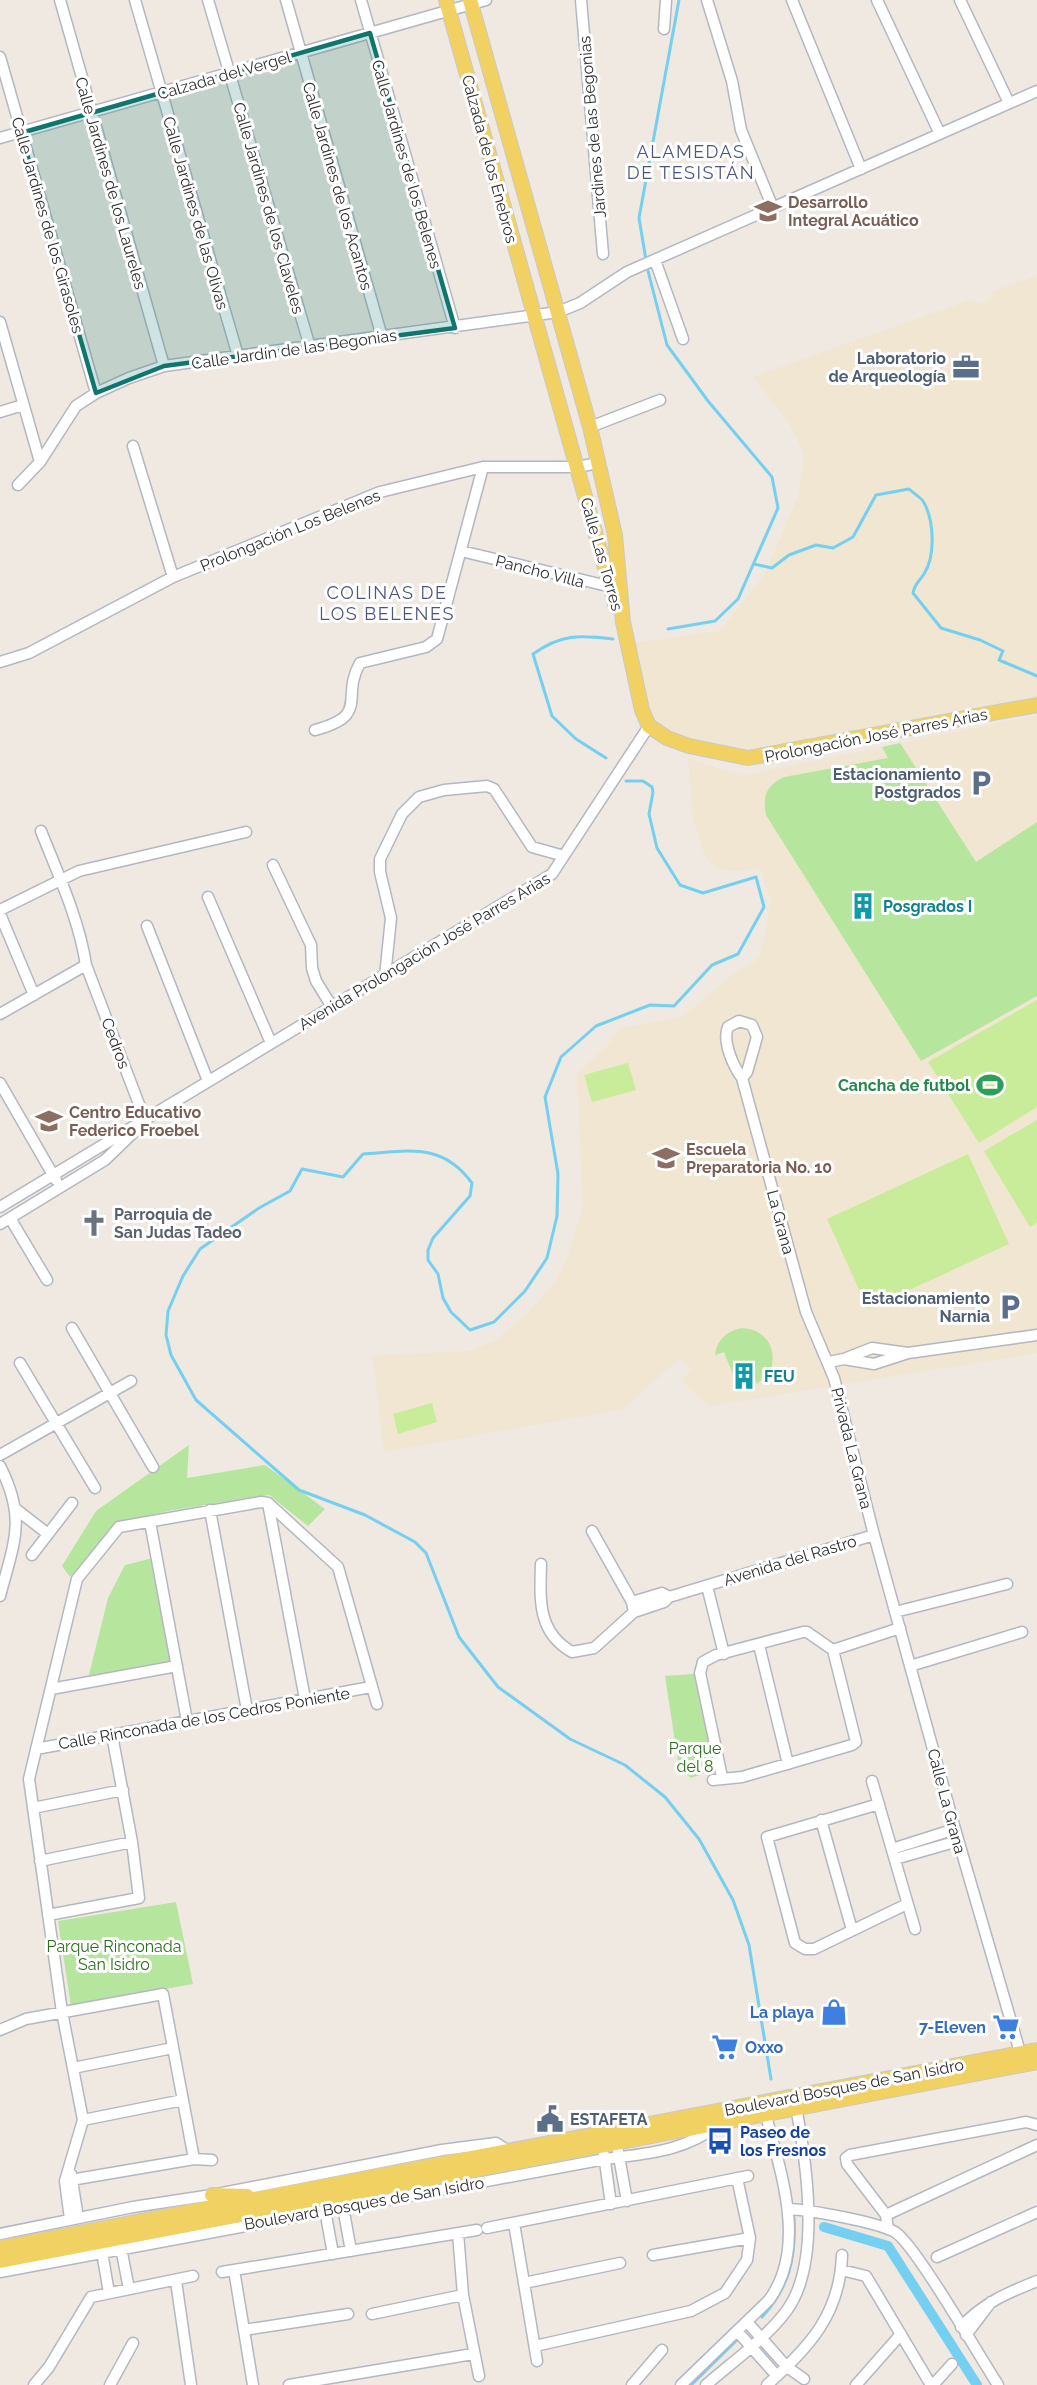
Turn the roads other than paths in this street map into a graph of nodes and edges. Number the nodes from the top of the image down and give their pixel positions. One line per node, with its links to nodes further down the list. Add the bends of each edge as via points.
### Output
1 (60, 0): 23 (street, Calle Jardines de los Laureles)
2 (135, 0): 21 (street, Calle Jardines de las Olivas)
3 (208, 0): 19 (street, Calle Jardines de los Claveles)
4 (286, 0): 17 (street, Calle Jardines de los Acantos)
5 (361, 0): 16 (street, Calle Jardines de los Belenes)
6 (486, 0): 13 (street, Calzada del Vergel)
7 (581, 0): 29 (street, Jardines de las Begonias)
8 (666, 0): 15 (street)
9 (707, 0): 28 (street, via 732,81 741,130)
10 (792, 0): 27 (street)
11 (877, 0): 25 (street)
12 (960, 0): 22 (street)
13 (471, 2): 14 (street, Calzada del Vergel); 31 (main road, Calzada de los Enebros)
14 (447, 5): 16 (street, Calzada del Vergel); 32 (main road, Calzada de los Enebros)
15 (664, 29)
16 (370, 33): 17 (street, Calzada del Vergel); 34 (street, Calle Jardines de los Belenes)
17 (300, 53): 19 (street, Calzada del Vergel); 35 (street, Calle Jardines de los Acantos)
18 (0, 57): 24 (street, Calle Jardines de los Girasoles)
19 (229, 73): 21 (street, Calzada del Vergel); 37 (street, Calle Jardines de los Claveles)
20 (1037, 91): 22 (street, Calle Jardín de las Begonias)
21 (161, 93): 23 (street, Calzada del Vergel); 38 (street, Calle Jardines de las Olivas)
22 (1009, 103): 25 (street, Calle Jardín de las Begonias)
23 (91, 113): 24 (street, Calzada del Vergel); 39 (street, Calle Jardines de los Laureles)
24 (21, 133): 26 (street, Calzada del Vergel); 40 (street, Calle Jardines de los Girasoles)
25 (940, 134): 27 (street, Calle Jardín de las Begonias)
26 (0, 138)
27 (861, 169): 28 (street, Calle Jardín de las Begonias)
28 (773, 208): 30 (street, Calle Jardín de las Begonias)
29 (603, 254)
30 (653, 260): 31 (street, Calle Jardín de las Begonias); 36 (street)
31 (558, 312): 32 (street, Calle Jardín de las Begonias); 44 (main road, Calle Las Torres)
32 (534, 317): 34 (street, Calle Jardín de las Begonias); 49 (main road, Calle Las Torres)
33 (0, 322): 42 (street)
34 (454, 328): 35 (street, Calle Jardín de las Begonias)
35 (382, 337): 37 (street, Calle Jardín de las Begonias)
36 (683, 339)
37 (310, 347): 38 (street, Calle Jardín de las Begonias)
38 (237, 356): 39 (street, Calle Jardín de las Begonias)
39 (164, 366): 40 (street, Calle Jardín de las Begonias)
40 (96, 393): 46 (street, Calle Jardín de las Begonias, via 76,406)
41 (660, 400): 44 (street)
42 (23, 405): 43 (street); 46 (street)
43 (0, 412)
44 (590, 428): 47 (main road, Calle Las Torres)
45 (133, 446): 52 (street)
46 (40, 462): 50 (street, Calle Jardín de las Begonias)
47 (598, 463): 49 (street, Prolongación Los Belenes); 53 (main road, Calle Las Torres, via 615,535)
48 (483, 467): 49 (street, Prolongación Los Belenes); 51 (street); 52 (street, Prolongación Los Belenes, via 380,492)
49 (577, 467): 53 (main road, Calle Las Torres)
50 (18, 484)
51 (461, 551): 53 (street, Pancho Villa); 57 (street, via 437,639 426,647 360,663 348,712 336,724)
52 (173, 577): 54 (street, Prolongación Los Belenes, via 29,653)
53 (614, 588): 56 (main road, Calle Las Torres)
54 (0, 662)
55 (1037, 705): 56 (main road, Prolongación José Parres Arias, via 748,758 688,746)
56 (649, 726): 60 (street, Avenida Prolongación José Parres Arias)
57 (315, 730)
58 (41, 831): 62 (street, Cedros)
59 (246, 832): 62 (street)
60 (564, 856): 67 (street, Avenida Prolongación José Parres Arias, via 552,874); 67 (street, via 532,847 494,789 487,786 419,797 402,814 380,859 391,918)
61 (273, 864): 69 (street, via 311,945 316,981)
62 (60, 879): 64 (street); 66 (street, Cedros)
63 (208, 897): 71 (street)
64 (0, 912): 68 (street)
65 (147, 926): 73 (street)
66 (86, 965): 68 (street); 75 (street, Cedros)
67 (385, 976): 69 (street, Avenida Prolongación José Parres Arias)
68 (34, 995): 70 (street)
69 (332, 1007): 71 (street, Avenida Prolongación José Parres Arias)
70 (0, 1014)
71 (271, 1043): 73 (street, Avenida Prolongación José Parres Arias)
72 (742, 1078): 72 (street, La Grana, via 757,1037 752,1025 739,1021 728,1027 726,1037 736,1071); 84 (street, La Grana, via 806,1312)
73 (208, 1081): 75 (street, Avenida Prolongación José Parres Arias)
74 (0, 1083): 76 (street)
75 (145, 1120): 76 (street, Avenida Prolongación José Parres Arias); 77 (street, Avenida Prolongación José Parres Arias, via 105,1160)
76 (53, 1175): 77 (street); 78 (street, Avenida Prolongación José Parres Arias)
77 (60, 1188): 79 (street, Avenida Prolongación José Parres Arias)
78 (0, 1207)
79 (10, 1218): 80 (street, Avenida Prolongación José Parres Arias); 81 (street)
80 (0, 1224)
81 (47, 1280)
82 (72, 1328): 87 (street)
83 (1037, 1335): 84 (street, via 908,1353 872,1348)
84 (829, 1362): 100 (street, Privada La Grana)
85 (20, 1363): 88 (street)
86 (130, 1381): 87 (street)
87 (109, 1393): 88 (street); 91 (street)
88 (56, 1423): 89 (street); 92 (street)
89 (0, 1455)
90 (0, 1466): 95 (street)
91 (153, 1467)
92 (95, 1488)
93 (72, 1503): 99 (street)
94 (264, 1503): 96 (street); 116 (street, via 338,1567); 118 (street)
95 (17, 1510): 99 (street); 102 (street, via 17,1529)
96 (210, 1510): 97 (street); 120 (street)
97 (150, 1522): 114 (street); 117 (street, via 120,1527 77,1579)
98 (592, 1531): 107 (street)
99 (48, 1534): 101 (street)
100 (874, 1535): 105 (street, Avenida del Rastro); 108 (street, Calle La Grana)
101 (32, 1555)
102 (4, 1564): 106 (street)
103 (541, 1564): 107 (street, via 540,1607 554,1638 572,1652 594,1648)
104 (1007, 1584): 108 (street)
105 (707, 1586): 107 (street, Avenida del Rastro, via 664,1602); 113 (street)
106 (0, 1596)
107 (633, 1606)
108 (896, 1612): 109 (street, Calle La Grana)
109 (900, 1628): 112 (street); 115 (street, Calle La Grana)
110 (1022, 1632): 115 (street)
111 (759, 1645): 112 (street, via 807,1632); 113 (street); 124 (street)
112 (833, 1650): 124 (street, via 856,1742)
113 (724, 1654): 124 (street, via 704,1662 700,1673 718,1779 742,1777)
114 (177, 1666): 117 (street); 121 (street)
115 (910, 1666): 130 (street, Calle La Grana)
116 (371, 1687): 118 (street, Calle Rinconada de los Cedros Poniente); 119 (street)
117 (51, 1689): 123 (street)
118 (305, 1699): 120 (street, Calle Rinconada de los Cedros Poniente)
119 (377, 1704)
120 (247, 1710): 121 (street, Calle Rinconada de los Cedros Poniente)
121 (188, 1721): 122 (street, Calle Rinconada de los Cedros Poniente)
122 (112, 1735): 123 (street, Calle Rinconada de los Cedros Poniente); 126 (street)
123 (36, 1749): 128 (street, via 29,1779)
124 (788, 1764)
125 (872, 1781): 127 (street)
126 (123, 1790): 128 (street); 132 (street)
127 (879, 1804): 129 (street); 133 (street)
128 (33, 1808): 134 (street)
129 (821, 1820): 138 (street); 138 (street, via 767,1837 795,1943 814,1949)
130 (955, 1829): 131 (street, Calle La Grana); 133 (street)
131 (958, 1840): 133 (street); 143 (street, Calle La Grana)
132 (132, 1842): 134 (street); 136 (street, via 139,1898)
133 (893, 1854): 135 (street)
134 (40, 1861): 136 (street)
135 (908, 1904): 137 (street); 138 (street)
136 (48, 1915): 139 (street)
137 (915, 1929)
138 (852, 1930)
139 (62, 2012): 140 (street, via 26,2019); 141 (street, via 163,1994); 144 (street)
140 (0, 2030)
141 (173, 2049): 144 (street); 145 (street)
142 (1037, 2050): 143 (main road, Boulevard Bosques de San Isidro)
143 (1027, 2060): 146 (main road, Boulevard Bosques de San Isidro)
144 (73, 2068): 148 (street)
145 (183, 2100): 148 (street); 153 (street)
146 (795, 2102): 147 (main road, Boulevard Bosques de San Isidro); 163 (street)
147 (764, 2108): 150 (main road, Boulevard Bosques de San Isidro); 150 (main road, Boulevard Bosques de San Isidro, via 723,2122); 161 (street)
148 (83, 2120): 155 (street)
149 (1037, 2125): 165 (street, via 1026,2122 850,2155 846,2158 848,2164)
150 (609, 2145): 152 (main road, Boulevard Bosques de San Isidro); 158 (street); 159 (street); 160 (street, Boulevard Bosques de San Isidro); 179 (main road, Boulevard Bosques de San Isidro)
151 (1036, 2146): 165 (street)
152 (510, 2152): 156 (street, Boulevard Bosques de San Isidro, via 496,2143 442,2150); 157 (main road, Boulevard Bosques de San Isidro)
153 (194, 2159): 154 (street); 155 (street)
154 (212, 2160)
155 (68, 2181): 166 (street)
156 (212, 2194): 157 (main road); 166 (street, Boulevard Bosques de San Isidro)
157 (270, 2197): 170 (main road, Boulevard Bosques de San Isidro)
158 (627, 2200): 159 (street); 171 (street, via 742,2177)
159 (611, 2204): 167 (street)
160 (343, 2207): 162 (street, Boulevard Bosques de San Isidro); 173 (street)
161 (788, 2209): 163 (street); 194 (street, via 789,2251 785,2270 774,2294)
162 (325, 2210): 172 (street, Boulevard Bosques de San Isidro); 175 (street)
163 (807, 2210): 168 (street); 199 (street, via 808,2250 797,2293 787,2310)
164 (1037, 2212): 178 (street)
165 (886, 2215): 168 (street)
166 (74, 2219): 170 (street, Boulevard Bosques de San Isidro)
167 (514, 2223): 169 (street); 188 (street)
168 (888, 2229): 197 (street, via 904,2240)
169 (458, 2233): 173 (street); 191 (street)
170 (0, 2238)
171 (750, 2238): 176 (street); 202 (street, via 747,2260 734,2281 706,2304 650,2321)
172 (121, 2248): 174 (street, Boulevard Bosques de San Isidro); 189 (street)
173 (351, 2251): 175 (street)
174 (102, 2252): 183 (street, Boulevard Bosques de San Isidro); 190 (street)
175 (333, 2254): 181 (street)
176 (653, 2255)
177 (842, 2255): 182 (street)
178 (937, 2257)
179 (0, 2261)
180 (620, 2263): 188 (street)
181 (234, 2270): 184 (street); 195 (street)
182 (841, 2270): 198 (street, via 866,2276); 207 (street, via 838,2292 826,2319)
183 (0, 2272)
184 (222, 2272)
185 (193, 2276): 187 (street)
186 (1037, 2280): 197 (street, via 977,2309)
187 (176, 2281): 189 (street); 213 (street)
188 (524, 2283): 202 (street)
189 (129, 2289): 190 (street)
190 (109, 2293): 211 (street, via 90,2296 49,2367)
191 (463, 2295): 193 (street); 204 (street)
192 (348, 2314): 195 (street)
193 (372, 2314)
194 (747, 2322): 196 (street); 199 (street)
195 (244, 2331): 214 (street)
196 (737, 2331): 201 (street); 217 (street)
197 (963, 2331): 222 (street)
198 (901, 2334): 220 (street); 221 (street)
199 (760, 2336): 201 (street); 207 (street)
200 (133, 2343): 212 (street)
201 (750, 2345): 209 (street); 218 (street)
202 (535, 2346): 205 (street)
203 (662, 2350): 216 (street)
204 (473, 2354): 208 (street); 215 (street)
205 (537, 2361)
206 (952, 2364): 221 (street)
207 (787, 2367): 209 (street); 210 (street)
208 (479, 2376)
209 (777, 2376): 219 (street)
210 (804, 2379)
211 (34, 2385)
212 (110, 2385)
213 (191, 2385)
214 (253, 2385)
215 (289, 2385)
216 (632, 2385)
217 (681, 2385)
218 (706, 2385)
219 (767, 2385)
220 (856, 2385)
221 (932, 2385)
222 (998, 2385)

